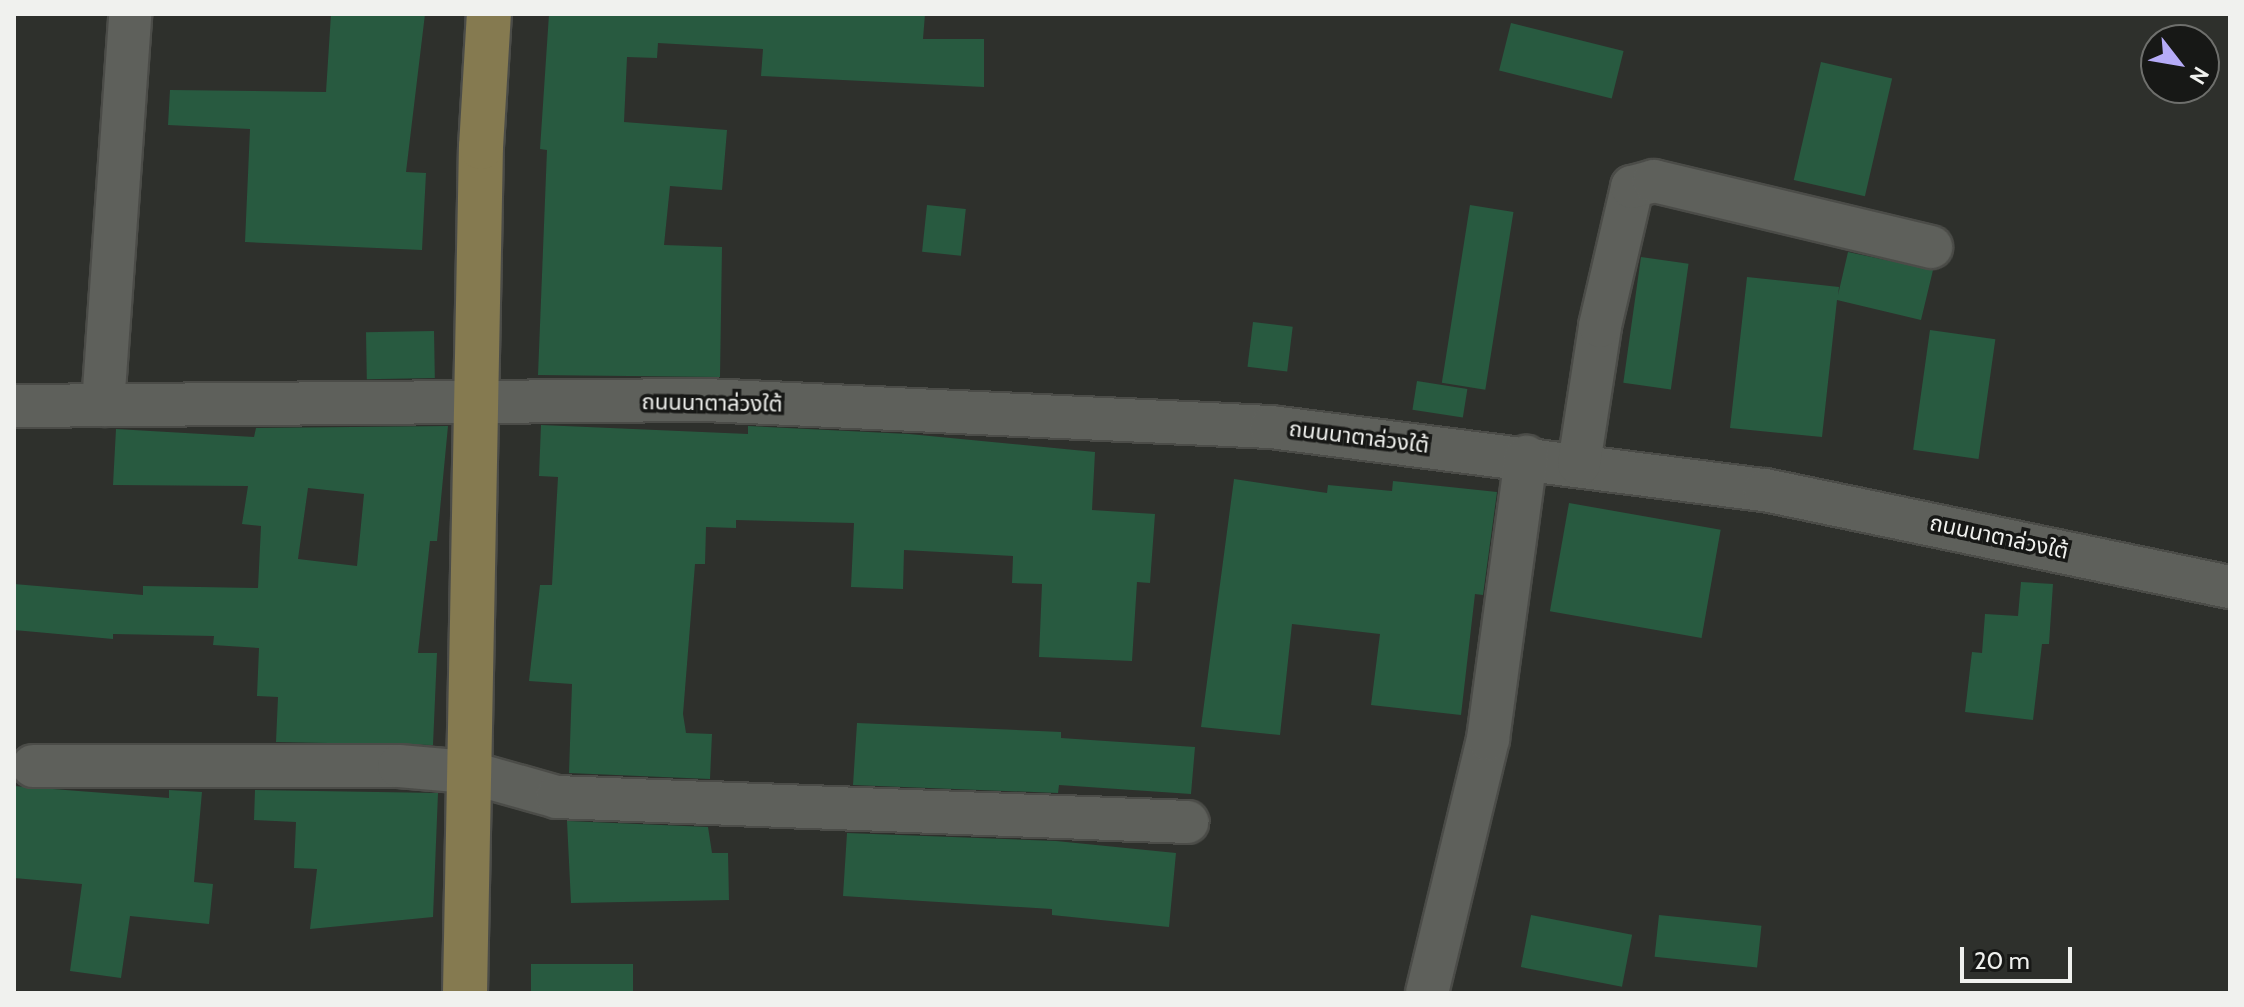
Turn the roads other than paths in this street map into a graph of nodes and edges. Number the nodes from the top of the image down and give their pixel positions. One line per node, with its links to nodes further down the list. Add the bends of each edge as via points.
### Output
1 (130, 14): 5 (street)
2 (489, 14): 4 (main road)
3 (1931, 247): 8 (street, via 1654,181 1632,187 1600,326)
4 (475, 404): 5 (street, ถนนนาตาล่วงใต้); 7 (street, ถนนนาตาล่วงใต้, via 706,400 956,411 1271,427); 11 (main road)
5 (103, 405): 6 (street, ถนนนาตาล่วงใต้)
6 (14, 406)
7 (1526, 457): 8 (street, ถนนนาตาล่วงใต้); 14 (street, via 1488,739)
8 (1579, 464): 9 (street, ถนนนาตาล่วงใต้, via 1765,490)
9 (2230, 587)
10 (33, 766): 11 (street, via 399,766)
11 (468, 772): 12 (street, via 557,797); 13 (main road)
12 (1188, 822)
13 (465, 993)
14 (1427, 993)

